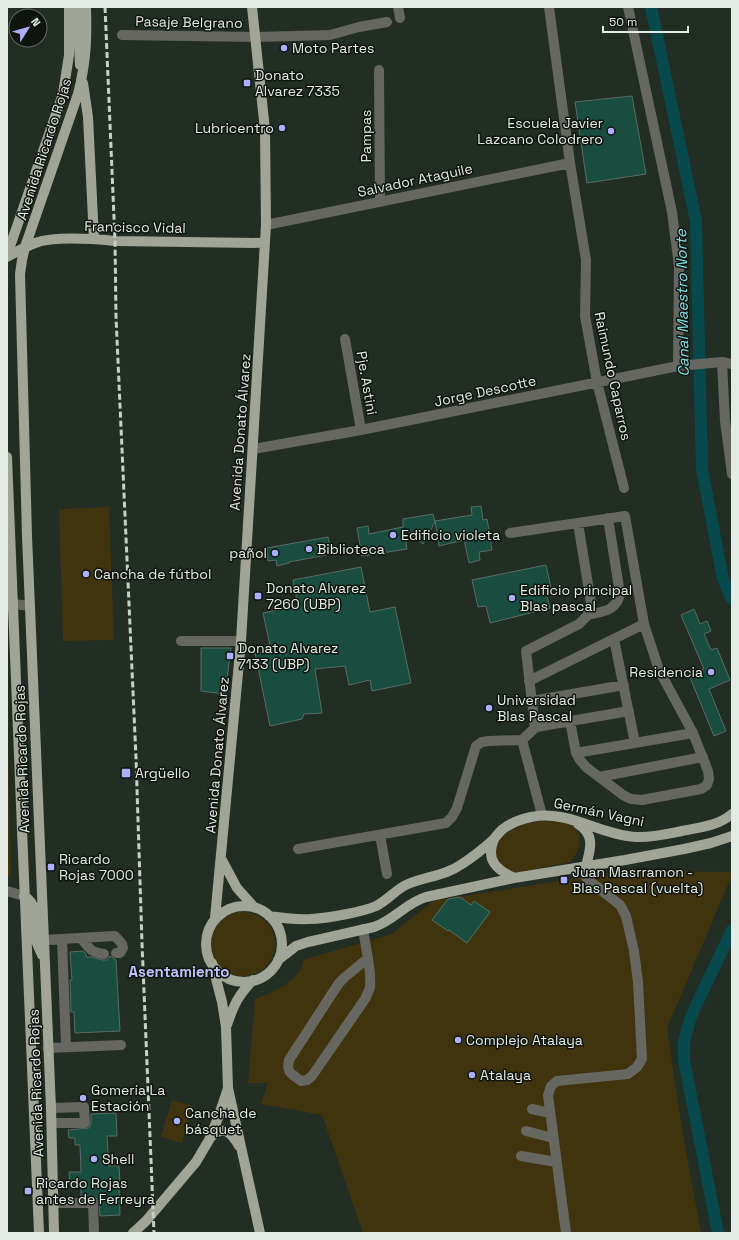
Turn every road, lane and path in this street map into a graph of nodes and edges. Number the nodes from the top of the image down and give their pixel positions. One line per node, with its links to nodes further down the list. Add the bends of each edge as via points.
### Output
1 (69, 7): 20 (main road, Avenida Ricardo Rojas, via 69,55 63,94)
2 (77, 7): 13 (main road)
3 (86, 7): 13 (main road, Avenida Ricardo Rojas, via 87,46)
4 (252, 7): 11 (main road, Avenida Donato Álvarez)
5 (398, 7): 8 (street)
6 (549, 7): 14 (street, Raimundo Caparros)
7 (628, 7): 23 (street, via 672,212 679,266)
8 (400, 18)
9 (386, 22): 11 (street, Pasaje Belgrano, via 330,35)
10 (122, 35): 11 (street, Pasaje Belgrano)
11 (256, 37): 16 (main road, Avenida Donato Álvarez, via 265,130)
12 (379, 70): 15 (street, Pampas)
13 (82, 80): 17 (main road, via 88,117); 19 (main road, Avenida Ricardo Rojas)
14 (570, 163): 15 (street, Salvador Ataguile); 24 (street, Raimundo Caparros, via 586,260 585,316)
15 (380, 202): 16 (street, Salvador Ataguile)
16 (266, 225): 18 (main road, Avenida Donato Álvarez)
17 (94, 239): 18 (main road, Francisco Vidal); 19 (main road, Francisco Vidal, via 47,240)
18 (265, 243): 26 (main road, Avenida Donato Álvarez)
19 (25, 247): 20 (main road, Francisco Vidal); 34 (main road, Avenida Ricardo Rojas, via 20,289)
20 (7, 256)
21 (345, 339): 25 (street, Pje. Astini)
22 (722, 363): 23 (street, Jorge Descotte); 28 (street, via 725,421)
23 (678, 366): 24 (street, Jorge Descotte)
24 (597, 382): 25 (street, Jorge Descotte); 29 (street, Raimundo Caparros)
25 (361, 430): 26 (street, Jorge Descotte)
26 (253, 449): 39 (main road, Avenida Donato Álvarez)
27 (7, 457): 33 (main road, Avenida Ricardo Rojas)
28 (732, 474)
29 (624, 488)
30 (608, 518): 31 (street); 35 (street, via 620,594 613,608); 36 (street, via 625,516)
31 (578, 523): 32 (street); 35 (street, via 591,604)
32 (510, 533)
33 (10, 605): 34 (street); 64 (main road, Avenida Ricardo Rojas)
34 (30, 606): 71 (main road, Avenida Ricardo Rojas)
35 (588, 615): 40 (street, via 579,624 526,651)
36 (644, 624): 37 (street); 46 (street, via 659,670)
37 (614, 639): 40 (street); 41 (street)
38 (181, 641): 39 (street)
39 (241, 641): 59 (main road, Avenida Donato Álvarez)
40 (529, 681): 42 (street)
41 (624, 685): 42 (street); 43 (street)
42 (532, 701): 45 (street)
43 (629, 711): 44 (street); 48 (street)
44 (570, 721): 45 (street); 49 (street)
45 (535, 728): 47 (street)
46 (693, 733): 48 (street); 50 (street)
47 (522, 740): 53 (street); 55 (street, via 482,742 476,746 457,808 446,823)
48 (635, 743): 49 (street)
49 (576, 753): 51 (street, via 586,767)
50 (703, 757): 51 (street); 51 (street, via 709,779 701,790 642,800 631,799)
51 (599, 777)
52 (732, 814): 54 (main road, Germán Vagni, via 714,825 646,837 609,832)
53 (542, 815): 54 (main road, Germán Vagni); 57 (main road, Germán Vagni, via 516,821 503,829)
54 (571, 820): 60 (main road, via 582,826 590,838)
55 (380, 835): 58 (street); 61 (street)
56 (732, 836): 60 (main road, via 684,849)
57 (494, 840): 62 (main road, via 491,850 492,861 499,870); 66 (main road, Germán Vagni, via 447,873 407,884 367,910 309,920)
58 (298, 849)
59 (221, 859): 65 (main road, via 237,888); 67 (main road, Avenida Donato Álvarez)
60 (586, 866): 62 (main road); 86 (street, via 587,879 620,905 626,916 638,982 642,1059 628,1074 556,1082 551,1086 548,1095)
61 (387, 874)
62 (514, 878): 68 (main road, via 416,900 385,923)
63 (7, 891): 64 (street)
64 (24, 896): 75 (main road, via 31,900 34,906 36,942); 95 (main road, Avenida Ricardo Rojas)
65 (254, 907): 66 (main road); 67 (main road, via 230,908)
66 (269, 916): 76 (main road, via 280,936)
67 (215, 918): 77 (main road, via 206,937 207,951)
68 (363, 929): 74 (street); 76 (main road, via 296,946)
69 (62, 938): 70 (street); 71 (street); 81 (street)
70 (81, 938): 72 (street, via 115,936 123,948 120,953); 73 (street, via 94,953)
71 (44, 940): 75 (main road, Avenida Ricardo Rojas)
72 (116, 953)
73 (104, 954)
74 (367, 959): 74 (street, via 370,988 365,999 312,1076 302,1080 289,1072 288,1060 339,983)
75 (45, 960): 82 (main road, Avenida Ricardo Rojas)
76 (278, 960): 78 (main road, via 267,973)
77 (212, 964): 78 (main road, via 228,978); 79 (main road)
78 (253, 980): 79 (main road, via 240,994)
79 (226, 1027): 83 (main road)
80 (121, 1045): 81 (street)
81 (66, 1046): 82 (street)
82 (48, 1048): 84 (main road, Avenida Ricardo Rojas)
83 (228, 1088): 90 (main road); 91 (main road)
84 (51, 1108): 87 (main road, Avenida Ricardo Rojas); 87 (street, via 84,1107 84,1123)
85 (532, 1109): 86 (street)
86 (550, 1113): 89 (street)
87 (52, 1123): 94 (main road, Avenida Ricardo Rojas)
88 (526, 1131): 89 (street)
89 (553, 1138): 93 (street)
90 (209, 1140): 91 (main road, via 215,1133 225,1131 233,1137); 99 (main road, via 188,1172)
91 (241, 1151): 100 (main road)
92 (521, 1156): 93 (street)
93 (556, 1162): 101 (street)
94 (54, 1203): 96 (main road, Avenida Ricardo Rojas); 97 (street, via 93,1203)
95 (39, 1233)
96 (54, 1233)
97 (94, 1233)
98 (126, 1233): 99 (main road)
99 (133, 1233)
100 (260, 1233)
101 (566, 1233)

